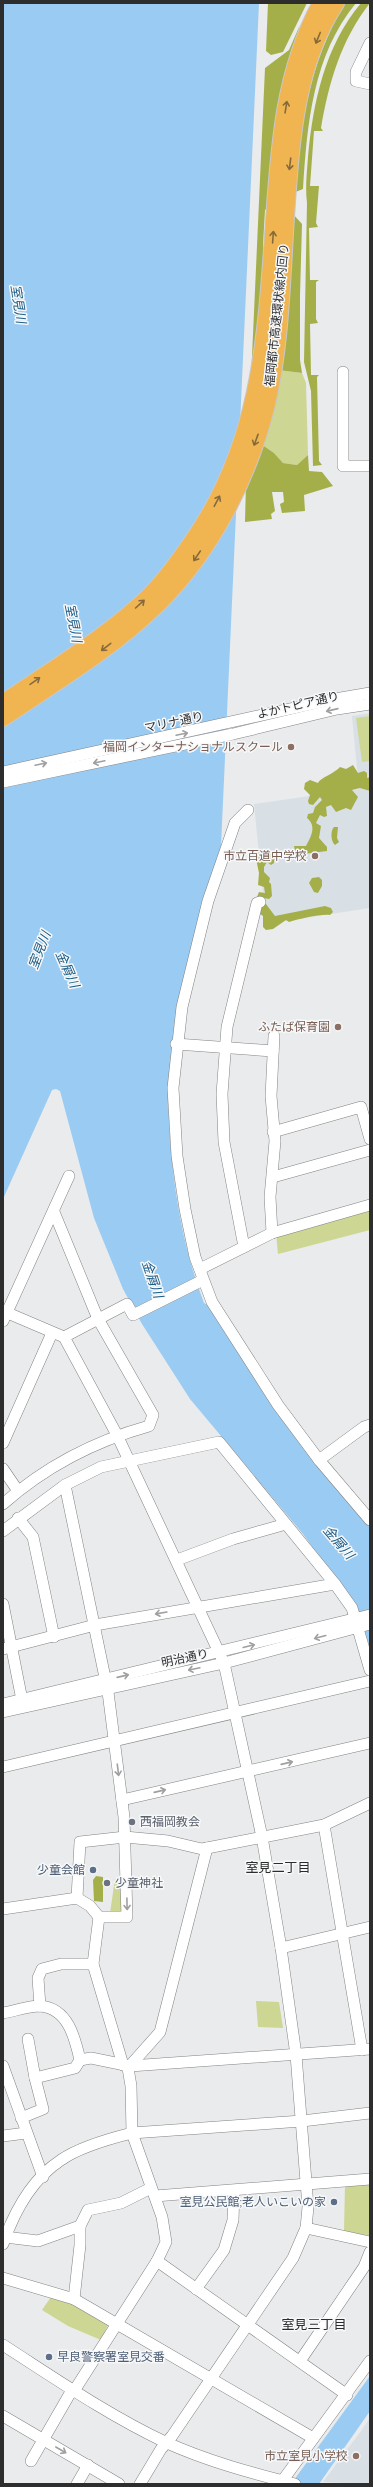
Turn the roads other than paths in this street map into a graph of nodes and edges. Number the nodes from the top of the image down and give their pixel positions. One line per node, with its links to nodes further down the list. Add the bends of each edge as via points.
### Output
1 (322, 3): 8 (highway, one-way to 1, via 121,621 149,596 204,526 234,468 255,401 262,362 278,168 287,97 301,48)
2 (336, 3): 10 (highway, 福岡都市高速環状線内回り, one-way to 10, via 311,55 299,100 289,168 274,363 267,403 244,472 214,531 193,563 158,604 92,658)
3 (370, 43): 4 (street, via 356,72 356,81)
4 (370, 84)
5 (343, 372): 6 (street, via 343,466)
6 (370, 466)
7 (370, 693): 11 (street, よかトピア通り, via 335,699)
8 (3, 703)
9 (370, 704): 11 (street, よかトピア通り, one-way to 11)
10 (3, 718)
11 (233, 728): 12 (street, マリナ通り, one-way to 11); 13 (street, マリナ通り, one-way to 13)
12 (3, 772)
13 (3, 782)
14 (248, 810): 17 (street, via 235,823 208,901 182,1007)
15 (260, 902): 18 (street, via 257,903 231,1008)
16 (274, 1036): 19 (street)
17 (176, 1044): 18 (street); 29 (street, via 173,1088 177,1156 185,1209)
18 (225, 1048): 19 (street); 28 (street, via 222,1094 224,1142)
19 (273, 1051): 20 (street)
20 (273, 1132): 21 (street, via 360,1107); 24 (street)
21 (370, 1139)
22 (370, 1150): 24 (street)
23 (69, 1176): 26 (street)
24 (273, 1177): 27 (street, via 270,1197)
25 (370, 1205): 27 (street)
26 (54, 1212): 30 (street); 31 (street)
27 (272, 1233): 28 (street)
28 (244, 1247): 29 (street)
29 (201, 1275): 31 (street, via 133,1315 127,1304); 37 (street, via 212,1302 278,1405)
30 (4, 1315): 32 (street)
31 (98, 1319): 33 (street); 35 (street, via 153,1415 150,1426)
32 (52, 1333): 33 (street); 36 (street)
33 (64, 1337): 35 (street)
34 (370, 1425): 37 (street)
35 (117, 1435): 38 (street); 41 (street, via 73,1454)
36 (3, 1443)
37 (320, 1460): 44 (street)
38 (129, 1462): 40 (street, via 101,1467); 45 (street, via 219,1442); 47 (street)
39 (3, 1469): 41 (street)
40 (65, 1485): 43 (street); 54 (street)
41 (18, 1491): 42 (street)
42 (3, 1504)
43 (18, 1518): 46 (street); 55 (street, via 33,1537)
44 (370, 1520)
45 (286, 1524): 47 (street, via 233,1539); 48 (street)
46 (3, 1531)
47 (177, 1560): 50 (street)
48 (335, 1584): 50 (street); 52 (street, via 352,1608)
49 (3, 1604): 56 (street)
50 (199, 1607): 54 (street, one-way to 54); 57 (street)
51 (370, 1616): 52 (street, 明治通り)
52 (356, 1624): 53 (street, 明治通り); 57 (street, 明治通り); 58 (street)
53 (370, 1624)
54 (94, 1625): 55 (street); 60 (street)
55 (54, 1637): 56 (street)
56 (8, 1648): 61 (street)
57 (222, 1658): 60 (street, 明治通り); 64 (street)
58 (370, 1670)
59 (370, 1681): 64 (street)
60 (106, 1684): 61 (street, 明治通り); 63 (street, 明治通り); 65 (street)
61 (22, 1700): 62 (street, 明治通り)
62 (3, 1704)
63 (3, 1712)
64 (235, 1712): 65 (street); 68 (street)
65 (114, 1740): 67 (street); 69 (street, one-way to 69)
66 (370, 1743): 68 (street, one-way to 66)
67 (3, 1767)
68 (248, 1772): 69 (street, one-way to 68); 73 (street)
69 (122, 1800): 72 (street)
70 (370, 1803): 71 (street)
71 (324, 1826): 73 (street); 79 (street)
72 (125, 1837): 74 (street); 75 (street, via 80,1842); 77 (street, one-way to 77, via 127,1917)
73 (262, 1837): 74 (street); 80 (street)
74 (208, 1848): 89 (street, via 160,2032)
75 (77, 1898): 76 (street); 77 (street, via 90,1906)
76 (3, 1909)
77 (99, 1917): 81 (street)
78 (370, 1927): 79 (street)
79 (342, 1933): 80 (street); 85 (street)
80 (281, 1948): 86 (street)
81 (92, 1964): 82 (street, via 61,1964 42,1969 38,1978); 89 (street)
82 (40, 2006): 83 (street); 87 (street, via 67,2021 75,2038)
83 (3, 2013)
84 (28, 2039): 90 (street)
85 (366, 2050): 86 (street)
86 (296, 2055): 89 (street); 93 (street)
87 (80, 2060): 89 (street, via 91,2058); 90 (street, via 75,2068)
88 (3, 2066): 92 (street)
89 (127, 2066): 95 (street)
90 (35, 2078): 92 (street, via 44,2109)
91 (370, 2113): 93 (street)
92 (21, 2118): 94 (street)
93 (302, 2121): 95 (street); 99 (street)
94 (26, 2132): 96 (street); 97 (street)
95 (132, 2133): 97 (street, via 110,2139 61,2160); 101 (street)
96 (3, 2136)
97 (43, 2177): 104 (street, via 13,2216)
98 (370, 2179): 99 (street)
99 (307, 2184): 100 (street); 103 (street)
100 (234, 2191): 101 (street); 109 (street, via 233,2220 224,2250)
101 (153, 2192): 102 (street, via 121,2203 88,2210); 107 (street, via 162,2217 166,2242)
102 (80, 2226): 104 (street, via 38,2241); 110 (street)
103 (306, 2228): 105 (street); 112 (street, via 293,2258)
104 (4, 2241)
105 (370, 2242)
106 (370, 2252): 114 (street, via 364,2267)
107 (157, 2261): 109 (street); 111 (street)
108 (3, 2278): 110 (street)
109 (196, 2289): 112 (street)
110 (74, 2299): 111 (street)
111 (117, 2324): 116 (street); 117 (street)
112 (247, 2325): 114 (street); 116 (street)
113 (3, 2344): 117 (street)
114 (300, 2361): 118 (street)
115 (370, 2361): 118 (street)
116 (211, 2378): 120 (street); 122 (street)
117 (73, 2391): 121 (street); 122 (street, via 129,2424)
118 (347, 2395): 120 (street)
119 (4, 2421): 121 (street)
120 (313, 2438): 125 (street)
121 (43, 2439): 123 (street); 124 (street, one-way to 124)
122 (166, 2442): 125 (street, via 220,2464); 128 (street)
123 (31, 2461)
124 (88, 2465): 126 (street); 127 (street)
125 (281, 2482): 129 (street)
126 (77, 2484)
127 (119, 2484)
128 (140, 2484)
129 (295, 2484)

